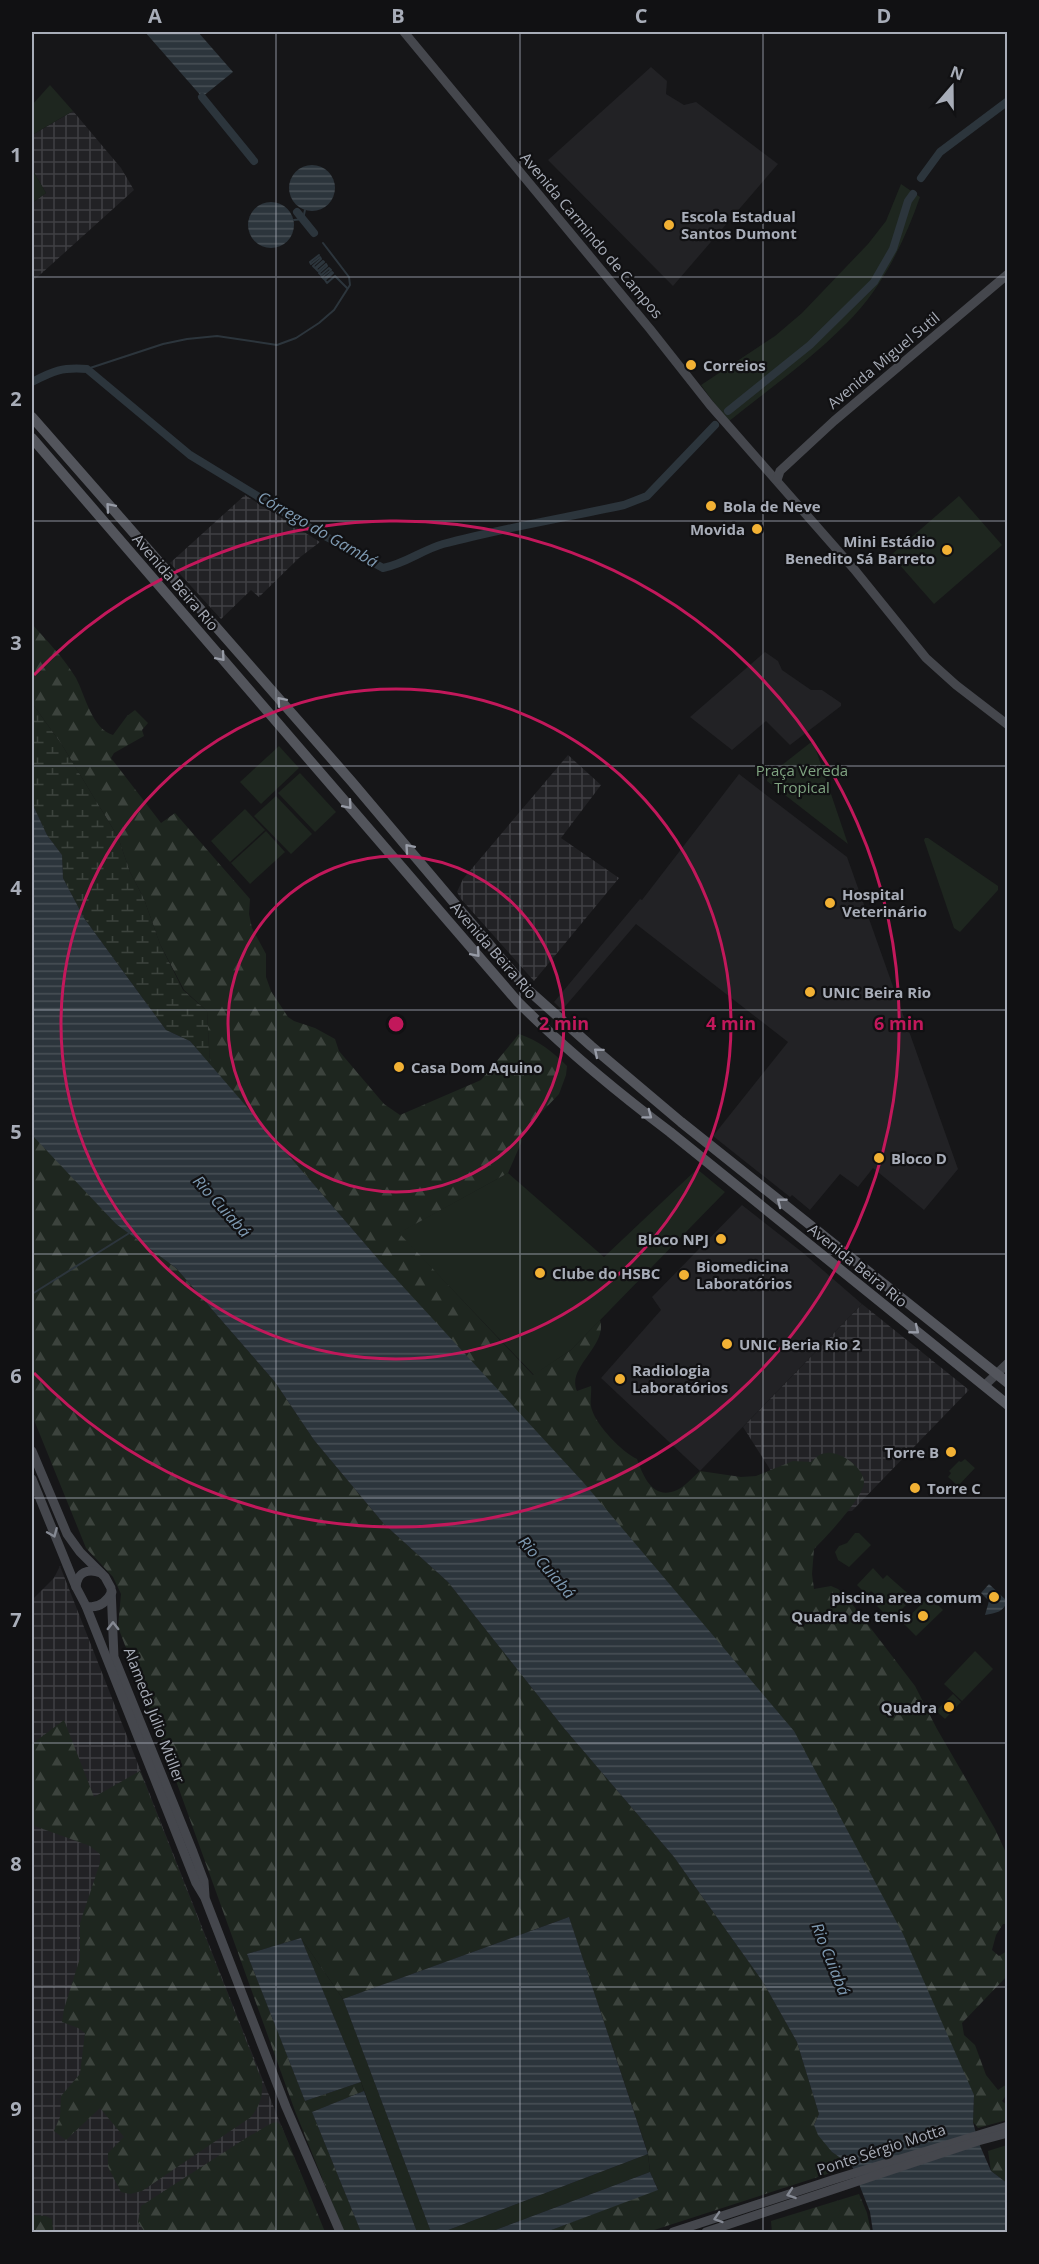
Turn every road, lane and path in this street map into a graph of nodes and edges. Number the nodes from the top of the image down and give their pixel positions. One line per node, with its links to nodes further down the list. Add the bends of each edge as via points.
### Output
1 (404, 32): 5 (main road, Avenida Carmindo de Campos)
2 (1008, 274): 6 (main road, Avenida Miguel Sutil, via 834,421)
3 (32, 417): 10 (main road, Avenida Beira Rio, one-way to 3)
4 (32, 438): 11 (main road, Avenida Beira Rio, one-way to 11)
5 (762, 466): 6 (main road); 7 (main road, Avenida Carmindo de Campos)
6 (778, 476): 7 (main road); 8 (main road, Avenida Carmindo de Campos)
7 (780, 490): 8 (main road, Avenida Carmindo de Campos)
8 (789, 498): 9 (main road, Avenida Carmindo de Campos, via 854,569 926,658)
9 (1008, 725)
10 (348, 777): 11 (main road, via 333,779); 13 (main road, Avenida Beira Rio, one-way to 10)
11 (330, 785): 12 (main road, Avenida Beira Rio, one-way to 12)
12 (404, 868): 13 (main road, via 433,892); 15 (main road, Avenida Beira Rio, one-way to 15, via 518,1002)
13 (447, 893): 14 (main road, Avenida Beira Rio, one-way to 13, via 527,989)
14 (628, 1077): 15 (main road, via 623,1086); 16 (main road, Avenida Beira Rio)
15 (613, 1086): 17 (main road, Avenida Beira Rio)
16 (643, 1090): 17 (main road, via 632,1091); 18 (main road, Avenida Beira Rio, one-way to 16)
17 (628, 1100): 19 (main road, Avenida Beira Rio, one-way to 19)
18 (867, 1270): 19 (main road, via 865,1278); 21 (main road, Avenida Beira Rio)
19 (856, 1283): 23 (main road, Avenida Beira Rio, one-way to 23)
20 (1008, 1363): 21 (main road)
21 (997, 1373): 22 (main road, Avenida Beira Rio); 23 (main road)
22 (1008, 1383)
23 (984, 1386): 24 (main road, Avenida Beira Rio)
24 (1008, 1405)
25 (32, 1451): 27 (main road, Alameda Júlio Müller, via 67,1534)
26 (32, 1479): 28 (main road, Alameda Júlio Müller, one-way to 28)
27 (101, 1573): 28 (main road, via 83,1572); 29 (main road, Alameda Júlio Müller)
28 (76, 1587): 30 (main road, Alameda Júlio Müller)
29 (112, 1592): 30 (main road, via 100,1606); 31 (main road, Alameda Júlio Müller, one-way to 29, via 204,1881 114,1657)
30 (86, 1606): 31 (main road, Alameda Júlio Müller)
31 (205, 1898): 35 (main road, Alameda Júlio Müller)
32 (1008, 2126): 34 (main road, Ponte Sérgio Motta, one-way to 34)
33 (1008, 2133): 34 (main road, Ponte Sérgio Motta)
34 (766, 2208): 36 (main road, one-way to 36); 37 (main road)
35 (338, 2232)
36 (673, 2232)
37 (706, 2232)

